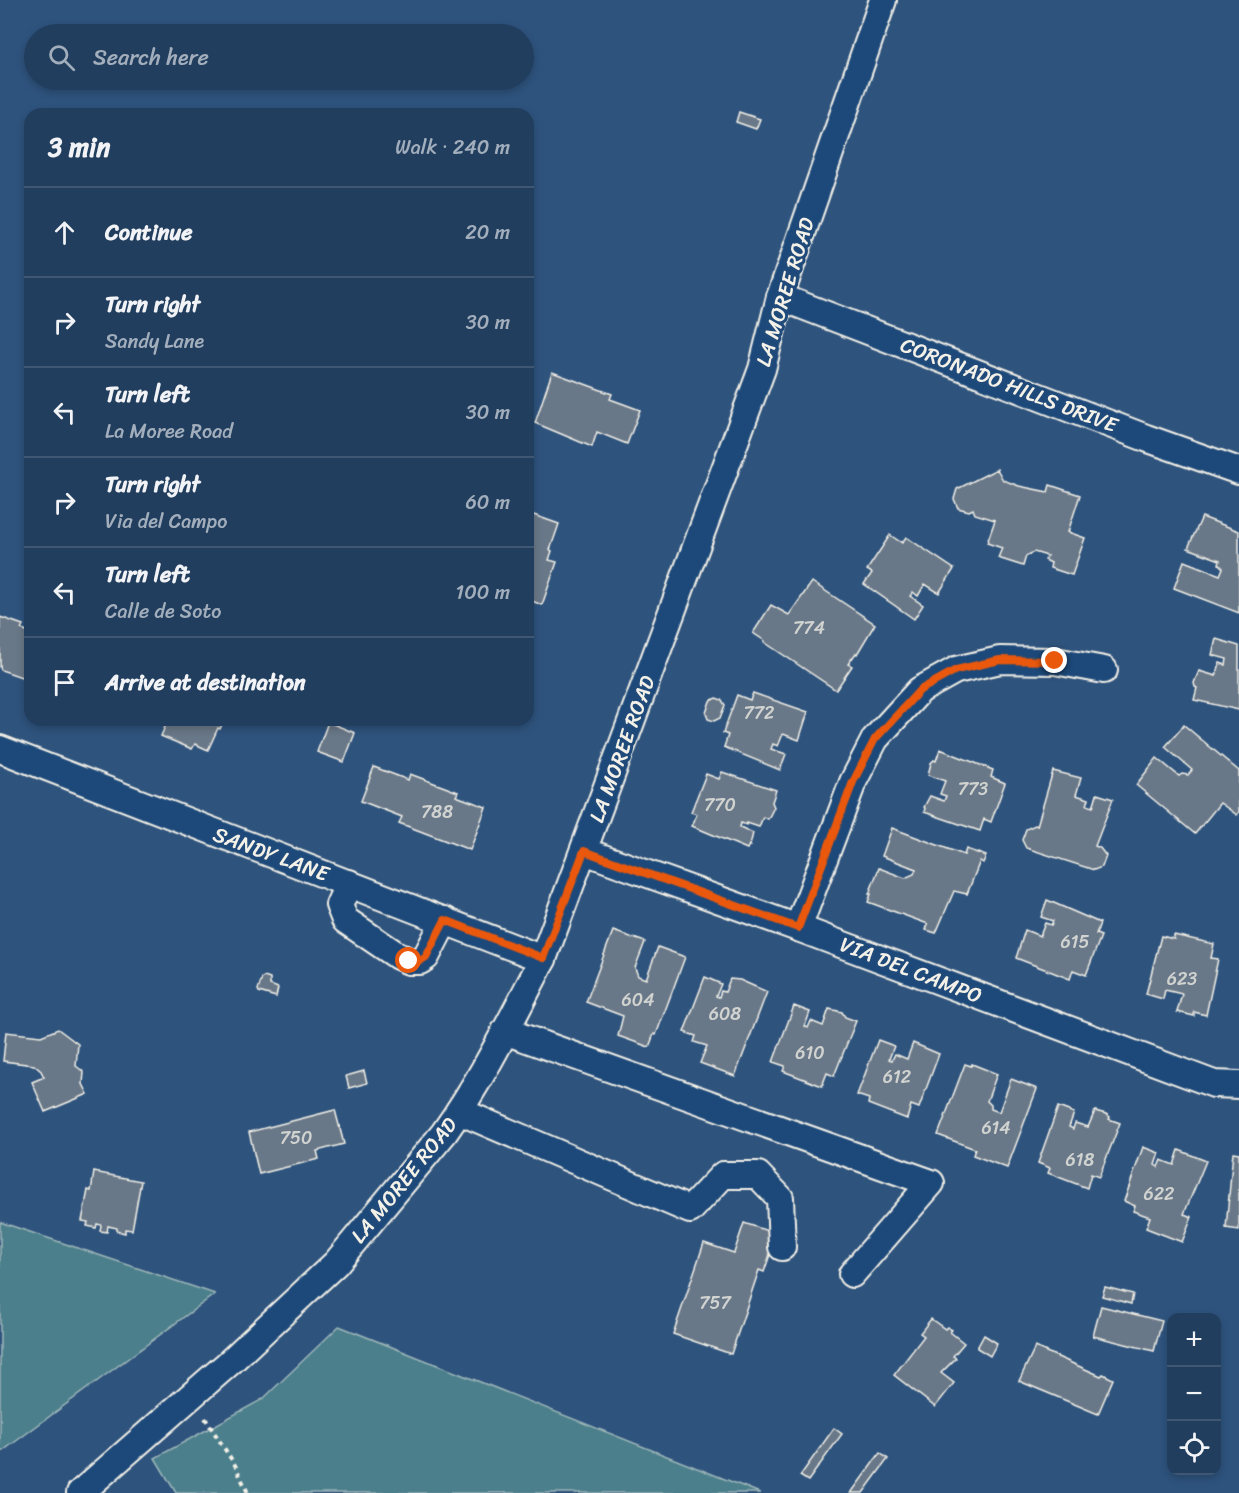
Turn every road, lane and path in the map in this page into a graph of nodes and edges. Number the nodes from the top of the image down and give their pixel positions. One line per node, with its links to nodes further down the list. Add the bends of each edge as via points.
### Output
1 (883, 0): 2 (street, LA MOREE ROAD)
2 (780, 297): 3 (street, CORONADO HILLS DRIVE); 6 (street, LA MOREE ROAD, via 762,369)
3 (1239, 471)
4 (1104, 670): 9 (street, via 1055,661 1000,660 956,670 920,690 875,739 853,782)
5 (0, 749): 7 (street, SANDY LANE)
6 (584, 851): 9 (street, VIA DEL CAMPO); 10 (street, LA MOREE ROAD)
7 (350, 883): 8 (street, SANDY LANE); 8 (street, via 339,905 345,920 409,961 426,957)
8 (445, 920): 10 (street, SANDY LANE)
9 (798, 928): 12 (street, VIA DEL CAMPO, via 1214,1084)
10 (543, 958): 11 (street, LA MOREE ROAD)
11 (505, 1031): 13 (street, LA MOREE ROAD); 15 (street, via 931,1183)
12 (1239, 1085)
13 (459, 1111): 14 (street, via 690,1210 723,1175 758,1175 780,1198); 16 (street, LA MOREE ROAD, via 336,1263)
14 (782, 1247)
15 (852, 1274)
16 (191, 1396): 17 (street, LA MOREE ROAD); 18 (path)
17 (80, 1493)
18 (248, 1493)

